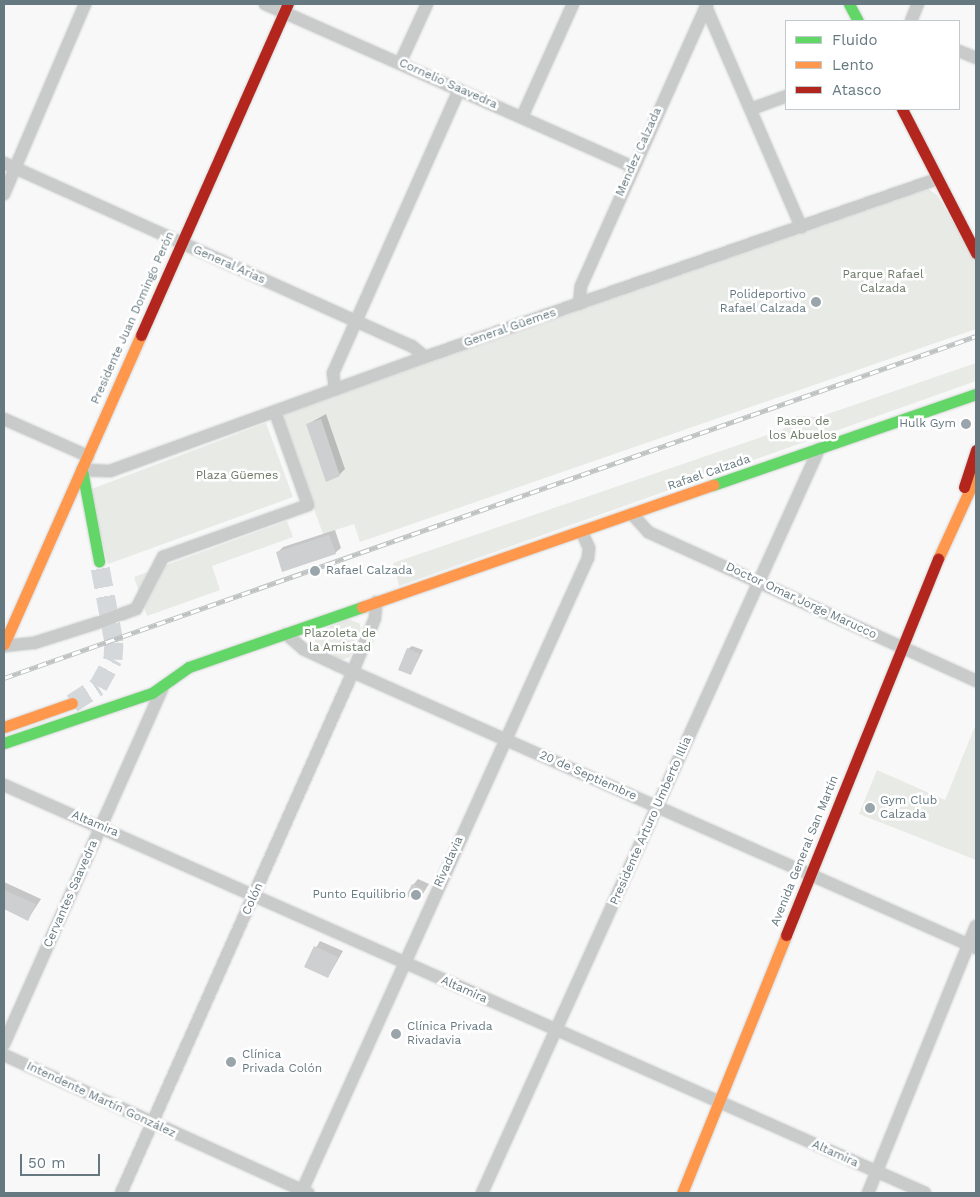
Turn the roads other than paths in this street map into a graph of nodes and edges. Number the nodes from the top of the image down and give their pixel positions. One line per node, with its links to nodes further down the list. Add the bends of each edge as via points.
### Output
1 (85, 4): 19 (street)
2 (265, 4): 8 (street, Cornelio Saavedra)
3 (427, 4): 13 (street)
4 (573, 4): 18 (street)
5 (849, 4): 9 (street)
6 (918, 4): 10 (street)
7 (706, 5): 16 (street); 20 (street, Mendez Calzada)
8 (286, 8): 13 (street, Cornelio Saavedra); 24 (street, Presidente Juan Domingo Perón)
9 (857, 20)
10 (911, 20)
11 (960, 51): 12 (street)
12 (976, 58)
13 (400, 63): 14 (street, Cornelio Saavedra)
14 (459, 90): 18 (street, Cornelio Saavedra); 27 (street)
15 (785, 96): 16 (street)
16 (751, 109): 23 (street)
17 (902, 110): 21 (street)
18 (522, 117): 20 (street, Cornelio Saavedra)
19 (10, 166): 22 (street); 24 (street, General Arias)
20 (631, 166): 26 (street, Mendez Calzada, via 581,286)
21 (937, 179): 23 (street, General Güemes); 25 (street)
22 (4, 194)
23 (801, 227): 26 (street, General Güemes)
24 (181, 243): 27 (street, General Arias); 35 (street, Presidente Juan Domingo Perón)
25 (976, 253)
26 (579, 304): 28 (street, General Güemes)
27 (356, 321): 28 (street, General Arias, via 412,346); 29 (street, via 333,373)
28 (425, 357): 29 (street, General Güemes)
29 (335, 389): 31 (street, General Güemes)
30 (976, 394): 33 (street, Rafael Calzada)
31 (275, 412): 37 (street, General Güemes); 47 (street, bridge, via 308,505 163,557 136,609 34,644)
32 (4, 419): 35 (street)
33 (819, 449): 40 (street, Rafael Calzada); 44 (street, Presidente Arturo Umberto Illia)
34 (976, 450): 41 (street, Avenida General San Martín)
35 (88, 456): 36 (street, Presidente Juan Domingo Perón)
36 (82, 470): 37 (street, General Güemes); 39 (street); 47 (street, Presidente Juan Domingo Perón)
37 (110, 471): 39 (street, via 95,485)
38 (976, 476): 41 (street, Avenida General San Martín)
39 (88, 501): 43 (street)
40 (632, 514): 42 (street, Rafael Calzada); 44 (street, Doctor Omar Jorge Marucco, via 648,532)
41 (954, 519): 48 (street, Avenida General San Martín)
42 (582, 532): 45 (street, Rafael Calzada); 54 (street, Rivadavia, via 590,548 588,558)
43 (99, 561)
44 (760, 581): 48 (street, Doctor Omar Jorge Marucco); 57 (street, Presidente Arturo Umberto Illia)
45 (376, 602): 46 (street, Rafael Calzada); 49 (street, Colón, via 376,618)
46 (286, 634): 49 (street, 20 de Septiembre, via 303,648); 51 (street, Rafael Calzada, via 177,673)
47 (4, 645)
48 (902, 648): 50 (street, Doctor Omar Jorge Marucco); 59 (street, Avenida General San Martín)
49 (353, 672): 54 (street, 20 de Septiembre); 60 (street, Colón)
50 (976, 681)
51 (162, 688): 55 (street, Rafael Calzada); 58 (street, Cervantes Saavedra)
52 (72, 703): 53 (street)
53 (4, 727)
54 (504, 738): 57 (street, 20 de Septiembre); 63 (street, Rivadavia)
55 (4, 743)
56 (4, 786): 58 (street, Altamira)
57 (657, 807): 59 (street, 20 de Septiembre); 64 (street, Presidente Arturo Umberto Illia)
58 (101, 827): 60 (street, Altamira); 65 (street, Cervantes Saavedra)
59 (810, 875): 62 (street, 20 de Septiembre); 67 (street, Avenida General San Martín)
60 (254, 896): 63 (street, Altamira); 68 (street, Colón)
61 (976, 926): 62 (street)
62 (972, 946): 69 (street)
63 (404, 963): 64 (street, Altamira); 70 (street, Rivadavia)
64 (556, 1032): 67 (street, Altamira); 72 (street, Presidente Arturo Umberto Illia)
65 (4, 1044)
66 (4, 1055): 68 (street, Intendente Martín González)
67 (718, 1103): 69 (street, Altamira); 73 (street, Avenida General San Martín)
68 (152, 1124): 70 (street, Intendente Martín González); 71 (street, Colón)
69 (877, 1172): 74 (street); 75 (street, Altamira)
70 (304, 1192)
71 (121, 1193)
72 (482, 1193)
73 (682, 1193)
74 (868, 1193)
75 (925, 1193)

